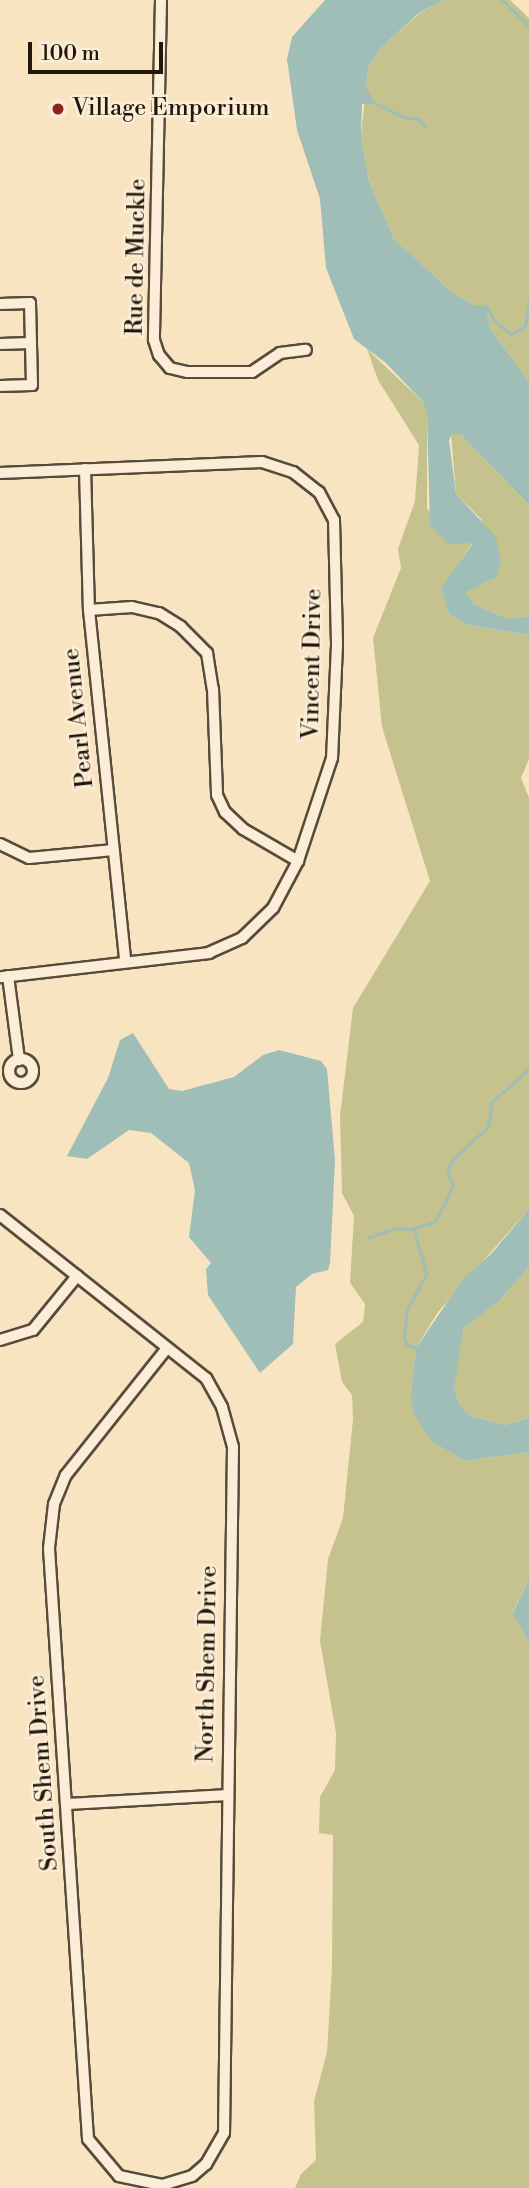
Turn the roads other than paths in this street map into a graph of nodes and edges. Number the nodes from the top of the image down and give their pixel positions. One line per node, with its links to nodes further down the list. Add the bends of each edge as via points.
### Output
1 (162, 0): 5 (street, Rue de Muckle, via 154,340 159,355 170,368 188,372 252,372 280,353)
2 (0, 304): 3 (street, via 30,303)
3 (31, 343): 4 (street); 6 (street, via 32,385)
4 (0, 344)
5 (306, 350)
6 (0, 386)
7 (85, 470): 8 (street, Vincent Drive); 9 (street, Pearl Avenue); 12 (street, Vincent Drive, via 262,462 293,472 319,492 334,520 336,730 322,795)
8 (0, 473)
9 (89, 610): 11 (street, Pearl Avenue); 12 (street, via 132,607 159,613 207,653 217,795 243,829)
10 (0, 844): 11 (street, via 29,858)
11 (114, 850): 13 (street, Pearl Avenue)
12 (298, 861): 13 (street, Vincent Drive, via 273,908 242,938 209,953)
13 (125, 961): 14 (street, Vincent Drive)
14 (4, 977): 15 (street)
15 (19, 1060)
16 (0, 1215): 17 (street, North Shem Drive)
17 (77, 1276): 18 (street, via 33,1330); 19 (street, North Shem Drive)
18 (0, 1340)
19 (167, 1348): 20 (street, North Shem Drive, via 205,1378 222,1408 233,1447); 21 (street, South Shem Drive, via 66,1475 54,1504 49,1548)
20 (228, 1795): 21 (street); 22 (street, North Shem Drive, via 224,2133 206,2164 192,2176)
21 (68, 1804): 22 (street, South Shem Drive, via 88,2139 119,2176)
22 (162, 2185)

